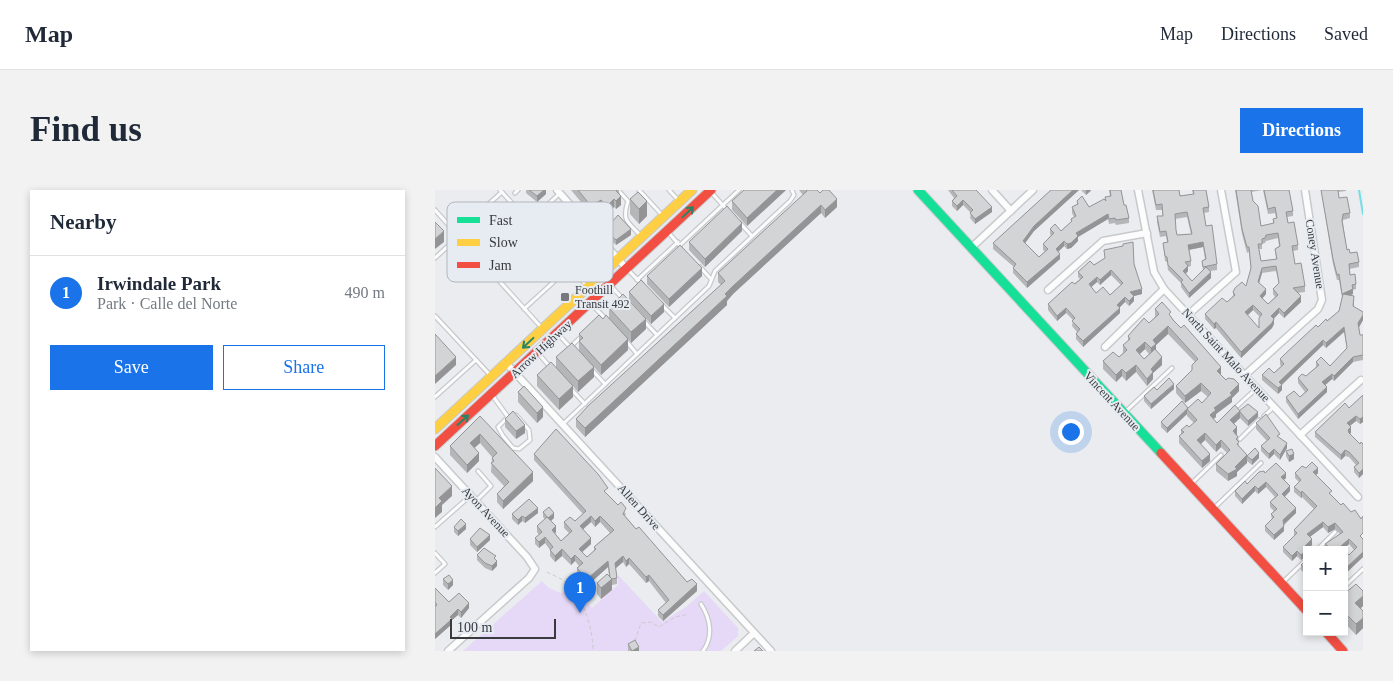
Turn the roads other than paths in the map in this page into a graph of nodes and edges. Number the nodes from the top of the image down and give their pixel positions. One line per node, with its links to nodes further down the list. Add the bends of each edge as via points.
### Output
1 (618, 190): 29 (lane, via 628,201 625,219)
2 (639, 190): 24 (lane)
3 (669, 190): 20 (lane)
4 (692, 190): 20 (main road, Arrow Highway)
5 (739, 190): 21 (lane)
6 (792, 190): 28 (lane, via 794,195 790,202)
7 (918, 190): 32 (main road, Vincent Avenue)
8 (992, 190): 23 (street)
9 (1033, 190): 23 (street)
10 (1138, 190): 27 (street, North Saint Malo Avenue)
11 (1221, 190): 56 (street, via 1236,272)
12 (1305, 190): 78 (street, Coney Avenue, via 1322,300 1318,309)
13 (501, 191): 16 (lane); 17 (lane)
14 (711, 191): 21 (lane); 26 (main road, Arrow Highway, one-way to 14)
15 (558, 192): 18 (lane); 19 (street)
16 (490, 202)
17 (511, 202)
18 (549, 202)
19 (567, 202)
20 (680, 202): 24 (main road, Arrow Highway)
21 (723, 205): 28 (lane); 30 (lane)
22 (435, 210): 25 (lane)
23 (1011, 211): 32 (street)
24 (664, 217): 29 (main road, Arrow Highway)
25 (447, 224)
26 (667, 231): 30 (lane); 39 (main road, Arrow Highway)
27 (1147, 233): 49 (street, North Saint Malo Avenue, via 1154,272); 50 (street, via 1103,241)
28 (752, 236): 40 (lane, via 715,271)
29 (642, 237): 36 (main road, Arrow Highway)
30 (679, 244): 33 (lane); 41 (lane)
31 (447, 245): 35 (lane)
32 (971, 248): 88 (main road, Vincent Avenue)
33 (686, 252)
34 (613, 253): 36 (street)
35 (435, 258)
36 (618, 259): 37 (main road, Arrow Highway); 39 (street)
37 (613, 264)
38 (699, 266): 40 (lane)
39 (627, 269): 41 (lane); 46 (main road, Arrow Highway)
40 (711, 279): 59 (lane, via 709,286)
41 (637, 280): 47 (lane)
42 (500, 282): 54 (lane)
43 (554, 282): 54 (lane)
44 (584, 282): 48 (lane)
45 (593, 282): 48 (main road, Arrow Highway)
46 (610, 285): 52 (main road, Arrow Highway); 53 (lane)
47 (644, 286)
48 (588, 287): 62 (main road, Arrow Highway)
49 (1164, 289): 56 (street, North Saint Malo Avenue); 68 (street)
50 (1048, 290)
51 (656, 299): 59 (lane)
52 (591, 303): 58 (lane); 63 (main road, Arrow Highway)
53 (630, 306)
54 (524, 309): 62 (lane)
55 (637, 314): 66 (lane)
56 (1189, 314): 78 (street, North Saint Malo Avenue)
57 (435, 316): 72 (lane)
58 (603, 316): 60 (lane); 61 (lane)
59 (675, 318): 66 (lane)
60 (597, 322)
61 (609, 323)
62 (543, 330): 73 (main road, Arrow Highway, one-way to 73)
63 (558, 333): 67 (lane); 69 (main road, Arrow Highway)
64 (583, 334): 67 (lane)
65 (620, 335): 71 (lane)
66 (657, 335): 71 (lane)
67 (570, 346): 70 (lane)
68 (1105, 347)
69 (537, 353): 75 (lane); 77 (main road, Arrow Highway)
70 (576, 353)
71 (637, 354): 81 (lane)
72 (476, 360): 79 (lane); 85 (lane)
73 (506, 363): 77 (street, Allen Drive); 79 (main road, Arrow Highway)
74 (588, 365): 81 (lane)
75 (551, 367)
76 (1172, 368): 88 (lane)
77 (515, 373): 84 (main road, Arrow Highway); 91 (street, Allen Drive)
78 (1245, 375): 82 (street, North Saint Malo Avenue)
79 (492, 376): 92 (main road, Arrow Highway)
80 (1361, 380): 93 (street)
81 (605, 384): 86 (lane)
82 (1257, 388): 87 (street, North Saint Malo Avenue); 89 (lane)
83 (571, 389): 86 (lane)
84 (491, 395): 90 (lane); 95 (main road, Arrow Highway, one-way to 84)
85 (435, 398)
86 (585, 404): 91 (lane)
87 (1274, 407): 93 (street, North Saint Malo Avenue); 94 (lane)
88 (1124, 413): 100 (main road, Vincent Avenue)
89 (1229, 414)
90 (508, 417): 90 (lane, via 516,415 529,430 530,440 519,448 513,448 500,432 499,427)
91 (563, 424): 116 (street, Allen Drive)
92 (435, 429)
93 (1300, 436): 102 (street, North Saint Malo Avenue)
94 (1240, 439)
95 (435, 446)
96 (1221, 456): 100 (lane)
97 (435, 457): 101 (street, Ayon Avenue)
98 (1261, 464): 104 (lane)
99 (478, 472): 103 (lane, via 491,486)
100 (1190, 485): 104 (main road, Vincent Avenue)
101 (470, 495): 103 (street, Ayon Avenue); 105 (lane)
102 (1358, 497)
103 (475, 501): 118 (street, Ayon Avenue, via 535,569)
104 (1213, 509): 113 (main road, Vincent Avenue)
105 (435, 527)
106 (1335, 532): 107 (lane)
107 (1321, 546)
108 (435, 553): 111 (lane, via 445,564)
109 (1303, 563): 113 (lane)
110 (1363, 569): 112 (lane)
111 (435, 574)
112 (1348, 583)
113 (1281, 584): 115 (main road, Vincent Avenue)
114 (701, 604): 119 (lane, via 710,624)
115 (1303, 607)
116 (754, 633): 120 (street); 121 (street, Allen Drive)
117 (1330, 636): 122 (main road)
118 (448, 651)
119 (703, 651)
120 (735, 651)
121 (771, 651)
122 (1343, 651)

